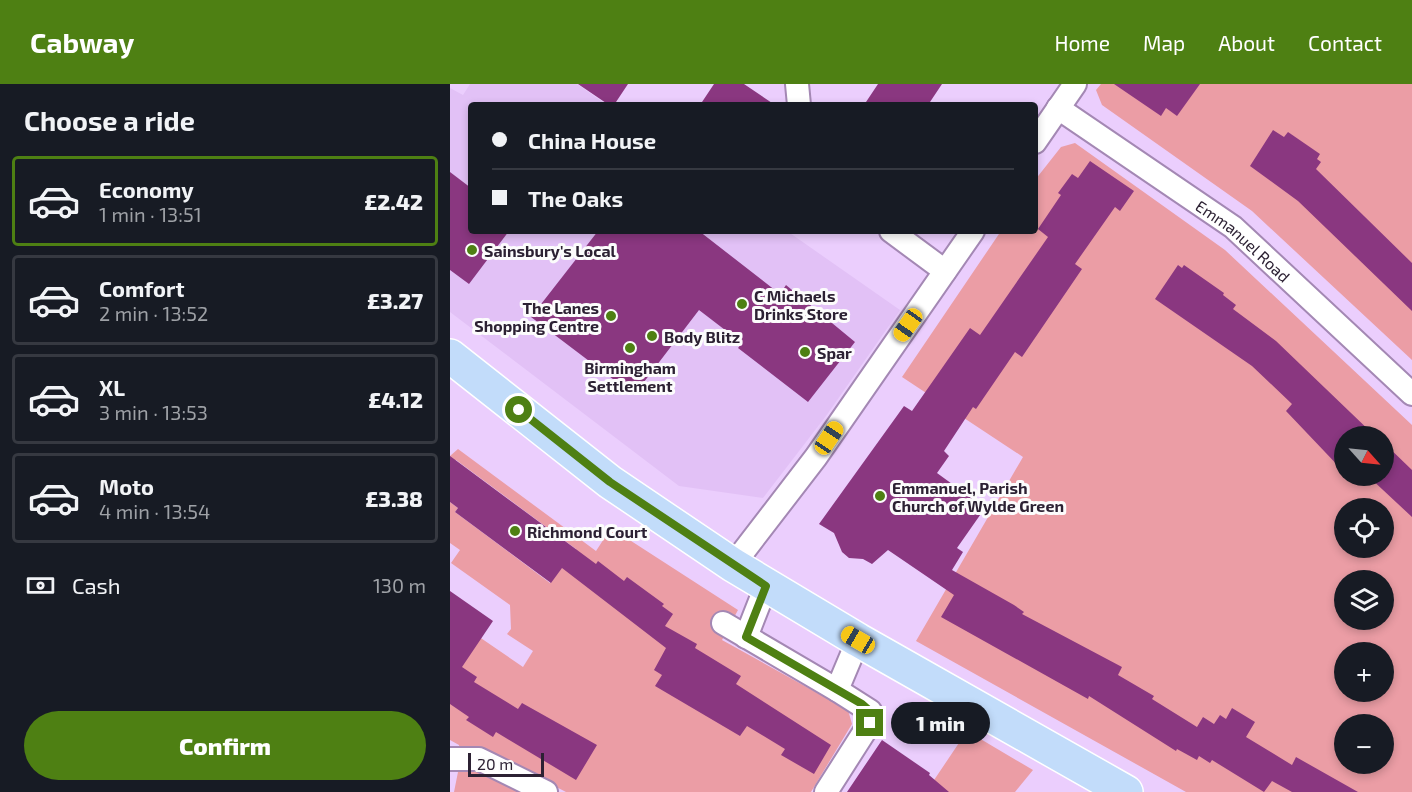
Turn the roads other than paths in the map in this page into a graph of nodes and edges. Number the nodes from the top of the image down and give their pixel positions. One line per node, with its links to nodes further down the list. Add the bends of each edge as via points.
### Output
1 (797, 84): 3 (street)
2 (1075, 84): 4 (street)
3 (799, 102)
4 (1058, 108): 5 (street); 10 (street, Emmanuel Road, via 1233,227)
5 (1038, 138)
6 (895, 234): 8 (street)
7 (971, 234): 8 (street)
8 (945, 271): 11 (street, via 816,458)
9 (450, 356): 11 (main road, via 610,482)
10 (1412, 394)
11 (733, 565): 12 (main road)
12 (766, 586): 14 (street); 15 (main road)
13 (723, 623): 14 (street)
14 (746, 637): 16 (street)
15 (858, 640): 16 (street); 20 (main road)
16 (837, 690): 19 (street, via 870,711 870,723)
17 (450, 759): 18 (street, via 479,759)
18 (546, 792)
19 (826, 792)
20 (1126, 792)

